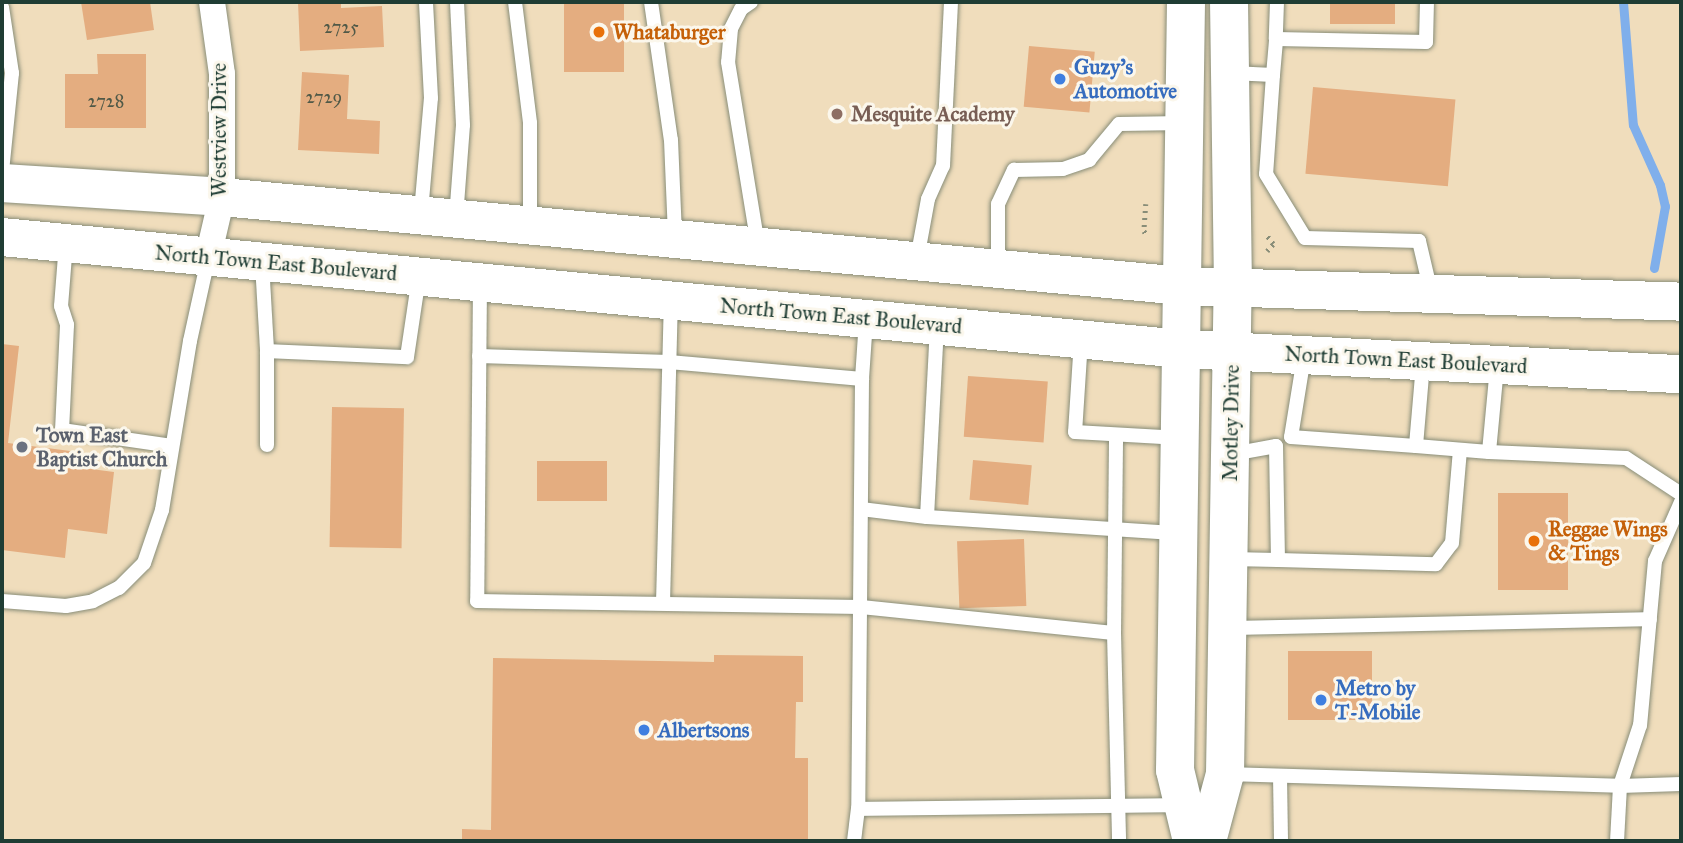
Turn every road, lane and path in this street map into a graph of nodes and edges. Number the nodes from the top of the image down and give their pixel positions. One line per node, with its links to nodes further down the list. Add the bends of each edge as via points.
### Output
1 (212, 2): 19 (street, Westview Drive, via 222,74)
2 (426, 2): 20 (lane)
3 (457, 2): 20 (lane, via 463,125)
4 (515, 2): 21 (lane, via 530,123)
5 (651, 2): 23 (lane, via 671,140)
6 (751, 2): 25 (lane, via 741,9 731,29 728,62)
7 (951, 2): 28 (lane, via 943,166 929,199)
8 (1185, 2): 16 (main road)
9 (1229, 2): 14 (main road, Motley Drive)
10 (1277, 2): 13 (lane)
11 (1427, 2): 13 (lane, via 1426,42)
12 (2, 7): 17 (lane, via 12,74)
13 (1276, 39): 15 (lane)
14 (1230, 73): 15 (lane); 33 (main road, Motley Drive)
15 (1273, 75): 34 (lane, via 1266,174 1305,238 1419,241)
16 (1185, 123): 29 (lane, via 1119,124 1088,160 1063,169 1014,170 998,204); 32 (main road)
17 (2, 171)
18 (2, 183): 19 (main road)
19 (222, 197): 20 (main road); 26 (street, Westview Drive)
20 (438, 219): 21 (main road)
21 (530, 227): 23 (main road)
22 (2, 237): 24 (main road, North Town East Boulevard)
23 (676, 240): 25 (main road); 35 (main road)
24 (66, 243): 26 (main road, North Town East Boulevard); 54 (lane, via 61,306 66,325 62,430)
25 (758, 248): 28 (main road)
26 (208, 257): 27 (main road, North Town East Boulevard); 54 (lane)
27 (262, 262): 30 (main road, North Town East Boulevard); 42 (lane)
28 (917, 262): 29 (main road)
29 (998, 270): 32 (main road)
30 (419, 277): 31 (main road, North Town East Boulevard); 42 (lane, via 407,357)
31 (480, 283): 35 (main road, North Town East Boulevard); 44 (lane)
32 (1183, 286): 33 (main road); 40 (main road)
33 (1233, 287): 34 (main road); 41 (main road, Motley Drive)
34 (1432, 292): 36 (main road)
35 (671, 300): 37 (main road, North Town East Boulevard); 46 (lane)
36 (1681, 302)
37 (866, 319): 38 (main road, North Town East Boulevard); 49 (lane)
38 (937, 326): 39 (main road, North Town East Boulevard); 63 (lane)
39 (1081, 339): 40 (main road, North Town East Boulevard); 50 (lane, via 1075,432)
40 (1182, 349): 41 (main road, North Town East Boulevard); 52 (main road)
41 (1232, 350): 43 (main road, North Town East Boulevard); 59 (main road, Motley Drive)
42 (267, 351): 53 (lane)
43 (1305, 354): 45 (main road, North Town East Boulevard); 51 (lane)
44 (479, 356): 46 (lane); 69 (lane, via 477,601)
45 (1423, 361): 47 (main road, North Town East Boulevard); 56 (lane)
46 (669, 362): 49 (lane); 69 (lane)
47 (1497, 366): 48 (main road, North Town East Boulevard); 58 (lane)
48 (1681, 374)
49 (862, 379): 62 (lane)
50 (1116, 435): 52 (lane); 64 (lane)
51 (1291, 437): 55 (lane); 56 (lane)
52 (1181, 438): 65 (main road)
53 (267, 445)
54 (172, 446): 68 (lane, via 162,510 144,563 119,589 66,606)
55 (1276, 446): 59 (lane); 67 (lane)
56 (1416, 446): 57 (lane)
57 (1460, 450): 58 (lane); 67 (lane, via 1452,543 1436,564)
58 (1489, 452): 60 (lane, via 1626,458)
59 (1230, 454): 66 (main road, Motley Drive)
60 (1681, 494)
61 (1681, 502): 71 (lane, via 1655,561)
62 (861, 509): 63 (lane); 70 (lane)
63 (928, 517): 64 (lane)
64 (1114, 527): 65 (lane); 73 (lane)
65 (1179, 533): 79 (main road, via 1175,770)
66 (1228, 559): 67 (lane); 72 (main road, Motley Drive)
67 (1278, 560)
68 (2, 601)
69 (663, 603): 70 (lane)
70 (861, 607): 73 (lane); 80 (lane)
71 (1650, 619): 72 (lane); 77 (lane, via 1640,725)
72 (1227, 628): 74 (main road, Motley Drive)
73 (1114, 633): 78 (lane)
74 (1225, 774): 75 (lane); 84 (main road, Motley Drive)
75 (1280, 776): 77 (lane); 85 (lane)
76 (1681, 784): 77 (lane)
77 (1620, 786): 86 (lane)
78 (1119, 804): 79 (lane); 80 (lane); 82 (lane)
79 (1183, 805): 83 (main road)
80 (858, 809): 81 (lane)
81 (854, 841)
82 (1119, 841)
83 (1192, 841)
84 (1207, 841)
85 (1281, 841)
86 (1617, 841)

